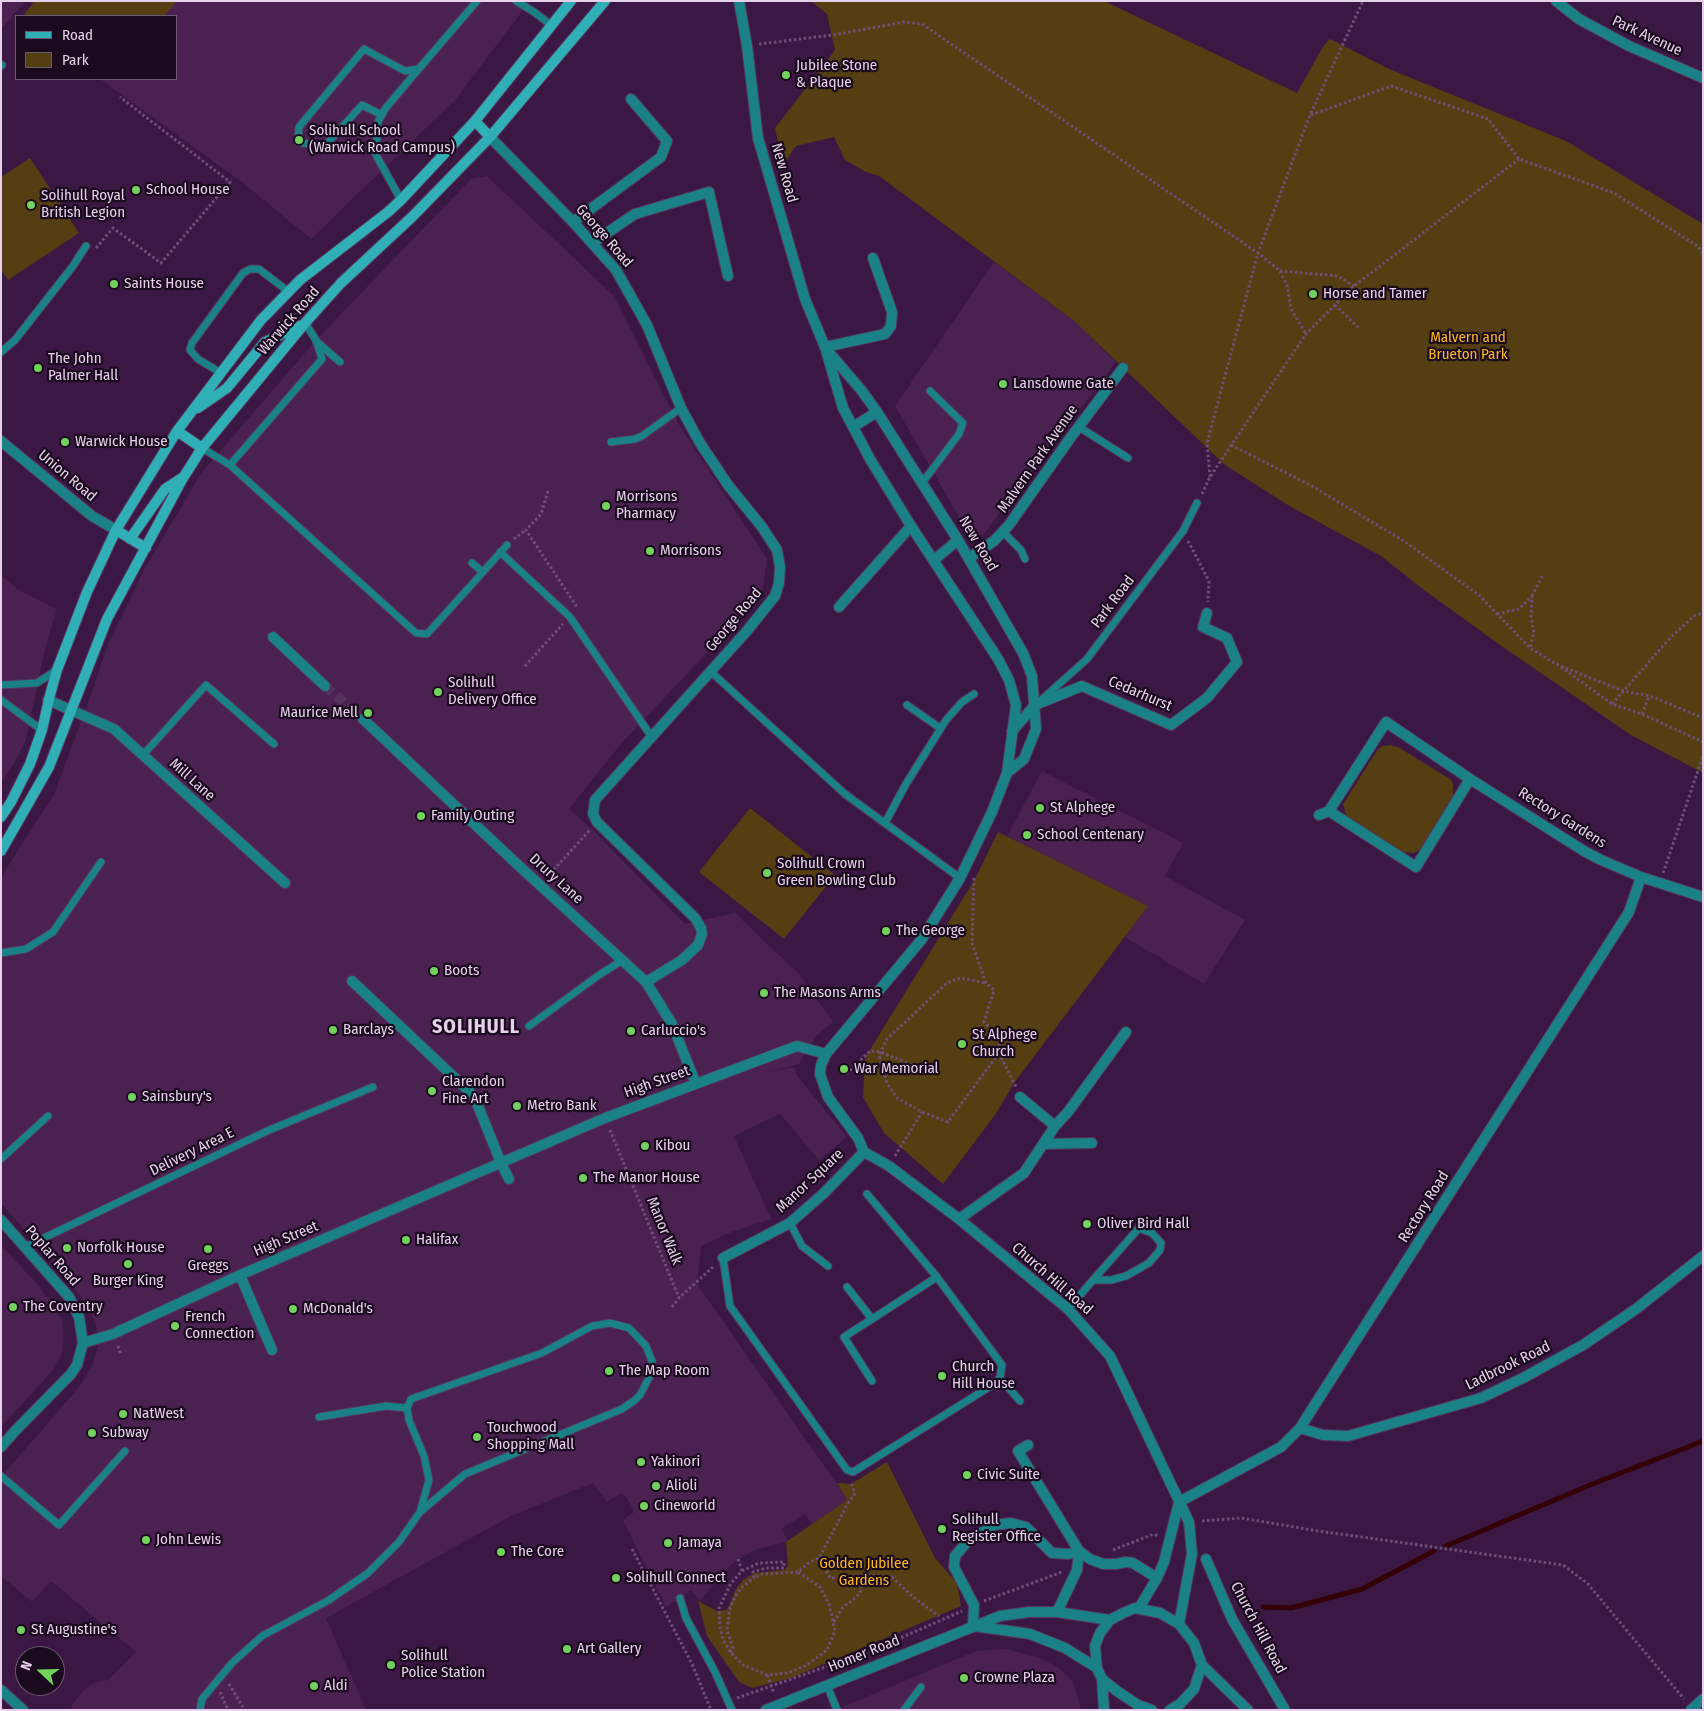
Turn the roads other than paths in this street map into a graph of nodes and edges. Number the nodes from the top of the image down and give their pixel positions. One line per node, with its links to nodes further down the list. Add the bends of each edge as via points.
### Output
1 (477, 1): 8 (lane)
2 (516, 1): 7 (lane)
3 (571, 1): 7 (main road, Warwick Road)
4 (605, 1): 13 (main road, Warwick Road)
5 (739, 1): 23 (street, New Road, via 758,138 805,299)
6 (1556, 1): 9 (street, Park Avenue, via 1579,19 1629,46)
7 (551, 25): 12 (main road, Warwick Road)
8 (418, 68): 11 (lane); 11 (lane, via 405,71 364,49 299,127 298,142 324,147 362,105)
9 (1703, 78)
10 (631, 98): 15 (street, via 667,141 661,156)
11 (382, 115): 14 (lane, via 378,122 376,154)
12 (475, 121): 13 (main road); 14 (main road, Warwick Road)
13 (490, 137): 15 (street, George Road); 21 (main road, Warwick Road, via 341,284)
14 (401, 200): 20 (main road, Warwick Road)
15 (573, 222): 16 (street, George Road)
16 (592, 243): 19 (street, via 635,214 709,192); 29 (street, George Road, via 616,270 647,325)
17 (86, 246): 24 (lane, via 15,340)
18 (873, 258): 23 (street, via 892,312 891,326 885,334)
19 (728, 276)
20 (289, 292): 27 (main road, Warwick Road, via 260,320); 27 (lane, via 259,269 244,273 192,342 190,350)
21 (305, 324): 22 (lane); 30 (main road, via 265,342 226,388); 37 (main road, Warwick Road)
22 (316, 340): 25 (lane); 39 (lane, via 322,359)
23 (825, 347): 31 (street, New Road); 33 (street, New Road, via 843,408)
24 (1, 352)
25 (340, 362)
26 (1123, 368): 32 (street, Malvern Park Avenue)
27 (221, 373): 30 (main road, Warwick Road)
28 (930, 391): 41 (lane, via 963,423 959,434)
29 (681, 408): 36 (lane, via 642,436); 60 (street, George Road, via 728,485 777,550 780,567 775,596)
30 (191, 412): 34 (main road, Warwick Road)
31 (877, 412): 33 (street); 41 (street, New Road)
32 (1079, 426): 38 (lane); 45 (street, Malvern Park Avenue)
33 (853, 427): 43 (street, New Road)
34 (177, 431): 37 (main road); 44 (main road, Warwick Road)
35 (1, 442): 44 (street, Union Road, via 92,516)
36 (611, 442)
37 (202, 448): 39 (lane); 40 (main road, Warwick Road)
38 (1128, 458)
39 (230, 465): 55 (lane, via 416,633 427,634)
40 (183, 478): 46 (main road, via 165,488); 49 (main road, Warwick Road)
41 (922, 483): 47 (street, New Road)
42 (1197, 503): 67 (lane, Park Road, via 1183,531 1087,659)
43 (910, 526): 53 (street, New Road); 56 (street)
44 (116, 530): 46 (main road); 59 (main road, Warwick Road, via 87,592)
45 (1003, 532): 51 (street, Malvern Park Avenue); 52 (lane, via 1021,550)
46 (130, 539): 49 (main road)
47 (958, 540): 51 (street, New Road); 53 (street)
48 (507, 544): 50 (lane)
49 (146, 548): 68 (main road, Warwick Road, via 107,619)
50 (500, 552): 55 (lane); 73 (lane, via 570,617)
51 (969, 558): 67 (street, New Road, via 1023,653 1032,676)
52 (1025, 559)
53 (934, 560): 72 (street, New Road, via 1009,680 1016,706)
54 (472, 563): 55 (lane)
55 (482, 572)
56 (839, 607)
57 (1207, 613): 67 (street, Cedarhurst, via 1203,627 1227,638 1237,662 1207,698 1171,725 1082,686)
58 (273, 637): 62 (street)
59 (57, 670): 61 (lane, via 37,683); 65 (main road, Warwick Road)
60 (710, 671): 73 (street, George Road); 79 (lane, via 845,794)
61 (1, 686)
62 (325, 686)
63 (974, 694): 70 (lane, via 962,702)
64 (1, 700): 71 (lane)
65 (48, 700): 68 (street); 71 (main road, Warwick Road)
66 (907, 705): 70 (lane)
67 (1034, 705): 72 (street); 76 (street, New Road, via 1036,729 1024,759)
68 (71, 712): 75 (street, Mill Lane, via 114,730); 80 (main road, Warwick Road, via 50,767)
69 (363, 719): 87 (street, Drury Lane)
70 (940, 728): 79 (lane)
71 (42, 730): 78 (main road, Warwick Road, via 30,764)
72 (1012, 732): 76 (street, New Road)
73 (651, 736): 89 (street, George Road, via 595,800 593,814 597,822 702,928 698,945 682,960)
74 (274, 744): 75 (lane, via 206,685)
75 (143, 756): 84 (street, Mill Lane)
76 (1007, 773): 83 (street, New Road)
77 (1470, 779): 77 (street, Rectory Gardens, via 1417,869 1324,813 1386,718); 82 (street, Rectory Gardens, via 1584,851)
78 (1, 817)
79 (885, 823): 83 (lane)
80 (1, 851)
81 (101, 862): 86 (lane, via 53,932 26,949)
82 (1641, 877): 85 (street); 125 (street, Rectory Road, via 1629,912)
83 (960, 878): 92 (street, New Road, via 922,939)
84 (285, 883)
85 (1703, 897)
86 (1, 953)
87 (623, 960): 89 (street, Drury Lane); 90 (lane)
88 (352, 981): 102 (street, via 474,1096)
89 (646, 982): 93 (street, Drury Lane, via 672,1024)
90 (529, 1026)
91 (1126, 1032): 97 (street)
92 (826, 1054): 93 (street, High Street, via 797,1046); 100 (street, via 820,1074 828,1097 858,1138)
93 (696, 1084): 102 (street, High Street, via 605,1118)
94 (372, 1087): 108 (lane, Delivery Area E, via 267,1131)
95 (1020, 1097): 97 (street)
96 (48, 1116): 101 (lane)
97 (1055, 1126): 99 (street)
98 (1092, 1143): 99 (street)
99 (1043, 1144): 105 (street, via 1024,1173)
100 (864, 1152): 105 (street, Church Hill Road, via 889,1166); 107 (street, Manor Square)
101 (1, 1159)
102 (501, 1163): 103 (street); 112 (street, High Street)
103 (510, 1179)
104 (867, 1194): 113 (lane)
105 (959, 1219): 116 (street, Church Hill Road)
106 (1, 1220): 108 (street, Poplar Road)
107 (790, 1223): 110 (street, Manor Square); 111 (lane, via 802,1246)
108 (25, 1247): 118 (street, Poplar Road, via 69,1297 79,1317)
109 (1703, 1256): 125 (street, Ladbrook Road, via 1584,1345 1480,1398 1348,1436 1323,1435)
110 (723, 1258): 120 (lane, via 730,1306 847,1470 853,1472)
111 (828, 1266)
112 (240, 1275): 118 (street, High Street, via 113,1334); 119 (street)
113 (937, 1277): 117 (lane); 120 (lane, via 1002,1365)
114 (1093, 1280): 114 (lane, via 1139,1228 1152,1233 1161,1243 1160,1250 1149,1263 1126,1276); 116 (lane)
115 (848, 1287): 117 (lane)
116 (1068, 1309): 130 (street, Church Hill Road, via 1110,1356)
117 (872, 1320): 121 (lane, via 844,1337)
118 (83, 1343): 127 (street, via 71,1374)
119 (272, 1350)
120 (1000, 1378): 122 (lane)
121 (872, 1381)
122 (1020, 1400)
123 (407, 1408): 124 (lane, via 386,1406); 131 (lane, via 429,1480); 131 (lane, via 411,1399 542,1353 592,1326 610,1323 629,1328 646,1346 652,1362 651,1374 640,1395 622,1409 465,1474)
124 (319, 1417)
125 (1300, 1428): 130 (street, Rectory Road, via 1281,1447)
126 (1028, 1445): 132 (street, via 1018,1451)
127 (1, 1447)
128 (125, 1451): 129 (lane, via 59,1525)
129 (1, 1476)
130 (1179, 1502): 134 (street); 139 (street, Church Hill Road, via 1188,1522 1192,1554)
131 (420, 1512): 150 (lane, via 399,1542 368,1573 329,1600 262,1636 232,1662 202,1698)
132 (1079, 1551): 134 (street, via 1103,1564 1132,1563); 137 (street, via 1077,1570); 140 (street, via 1068,1554 1052,1552 1026,1527 1011,1523 994,1525 967,1542 954,1556 954,1567 974,1605)
133 (1206, 1559): 159 (street, Church Hill Road, via 1232,1619)
134 (1157, 1578): 136 (street)
135 (680, 1598): 151 (lane, via 686,1618)
136 (1139, 1608): 138 (street); 139 (street, via 1160,1613)
137 (1057, 1612): 138 (street, Homer Road); 140 (street, Homer Road, via 1000,1616)
138 (1110, 1620): 142 (street, via 1095,1646)
139 (1179, 1624): 141 (street, via 1194,1643)
140 (973, 1626): 142 (street, Homer Road, via 1030,1634 1065,1648); 144 (street, Homer Road)
141 (1202, 1665): 157 (street, via 1194,1689); 158 (street)
142 (1097, 1668): 143 (street)
143 (1102, 1679): 155 (street); 156 (street, via 1129,1699)
144 (827, 1685): 152 (street, Homer Road); 153 (lane)
145 (921, 1687): 154 (lane)
146 (1, 1690): 149 (street)
147 (1703, 1699): 148 (street)
148 (1691, 1709)
149 (23, 1710)
150 (200, 1710)
151 (732, 1710)
152 (766, 1710)
153 (837, 1710)
154 (904, 1710)
155 (1104, 1710)
156 (1152, 1710)
157 (1170, 1710)
158 (1248, 1710)
159 (1285, 1710)

